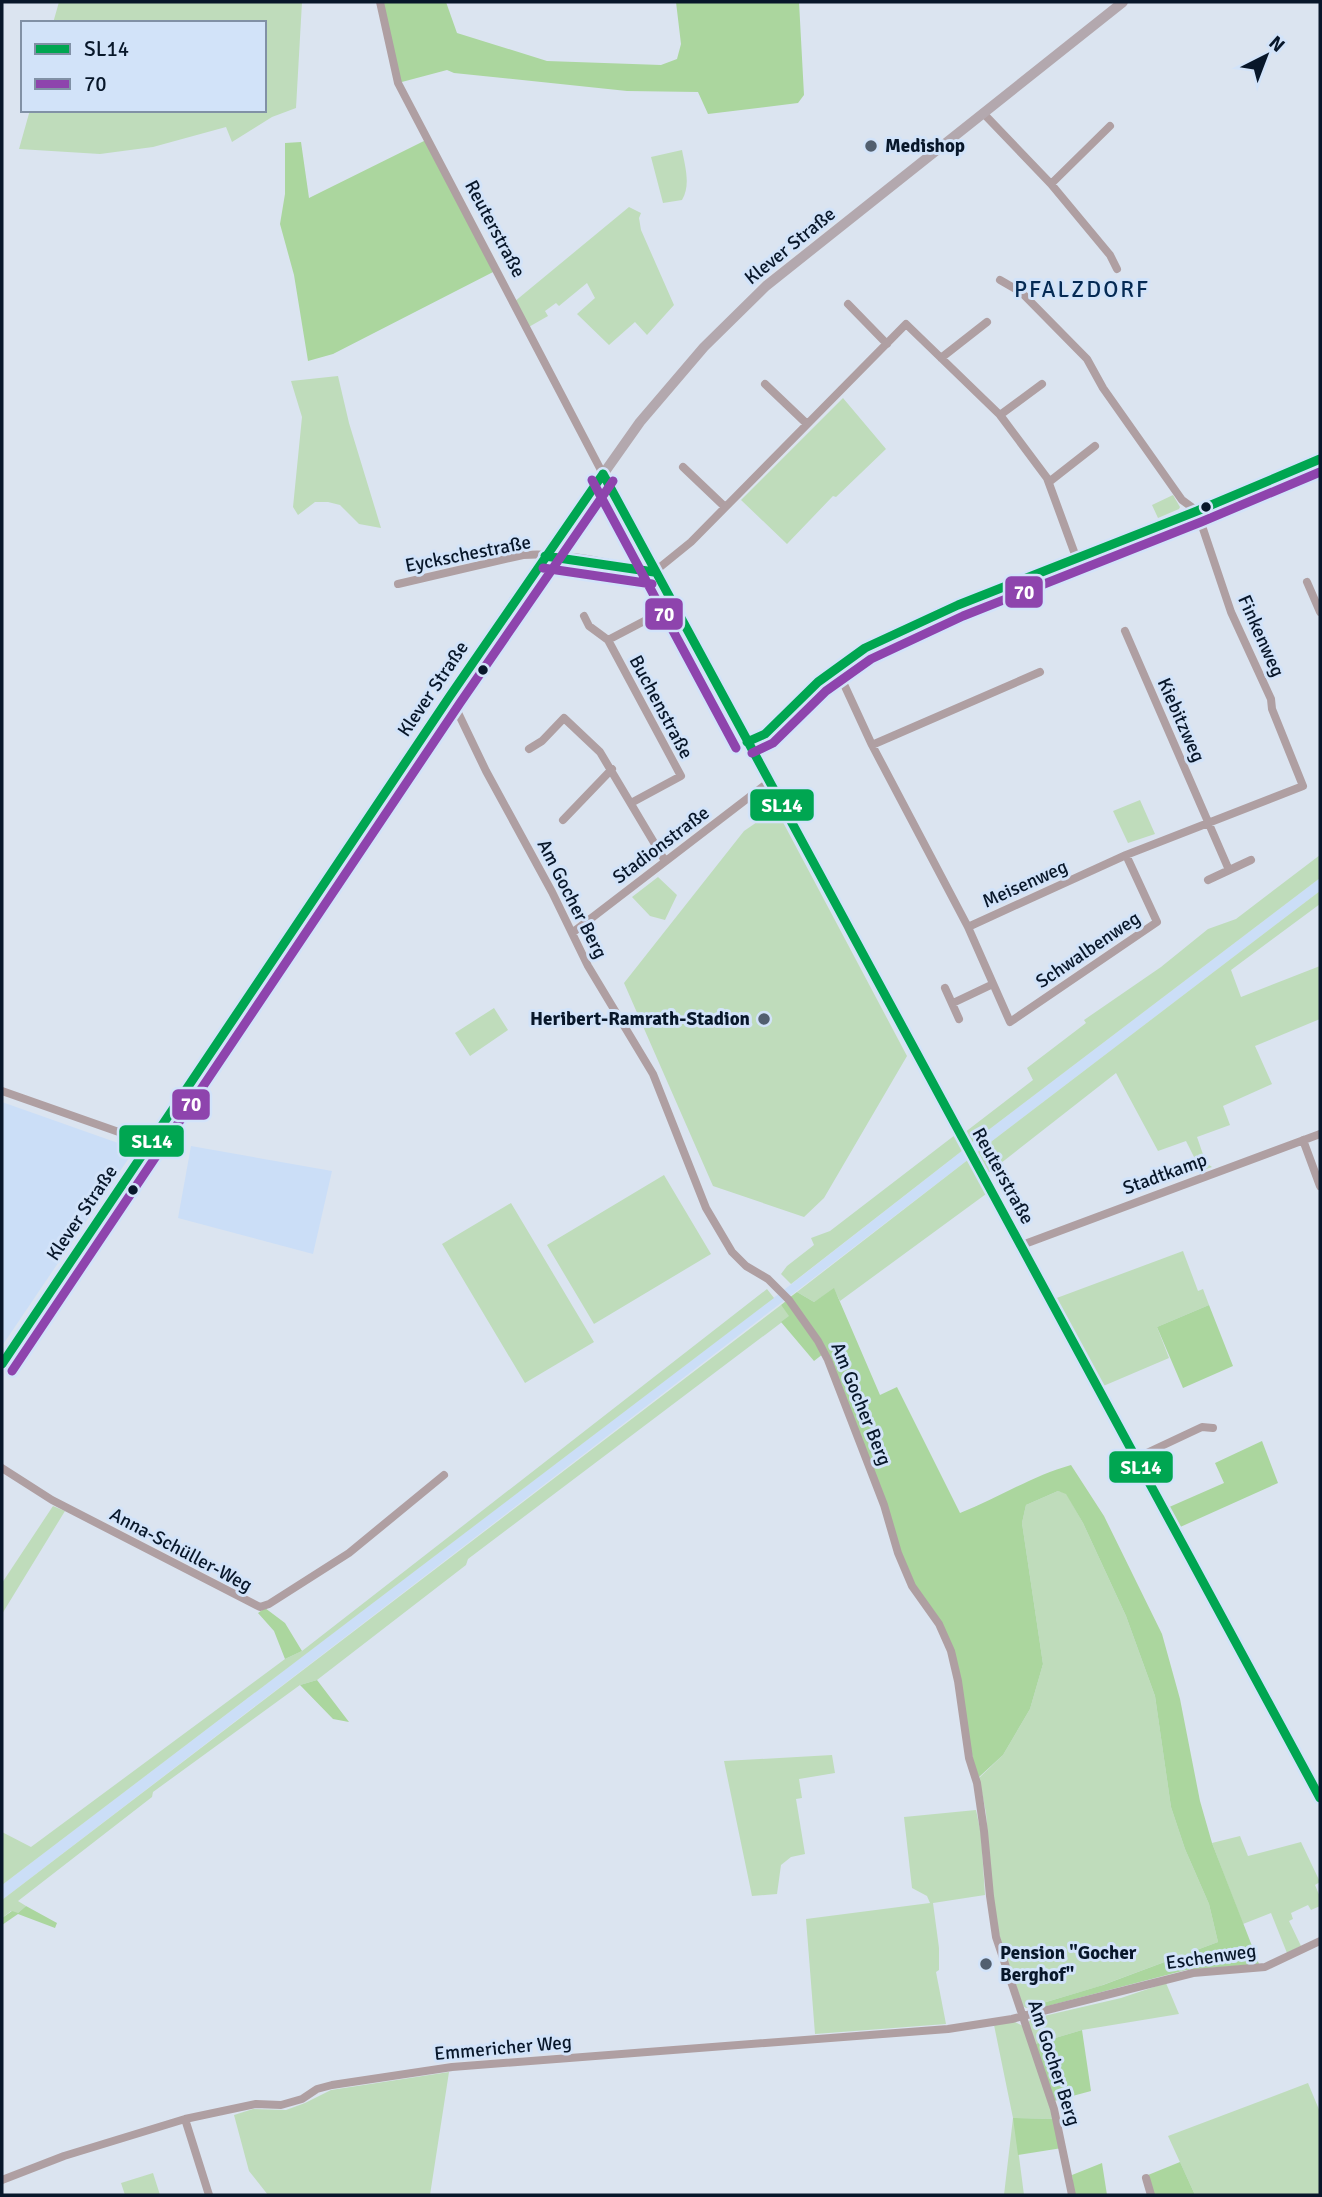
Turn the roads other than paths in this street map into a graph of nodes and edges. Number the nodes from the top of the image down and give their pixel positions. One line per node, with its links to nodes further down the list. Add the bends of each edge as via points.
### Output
1 (380, 2): 19 (street, Reuterstraße, via 398,83)
2 (1123, 2): 3 (street, Klever Straße)
3 (983, 113): 5 (street); 19 (street, Klever Straße, via 766,286 704,347)
4 (1110, 126): 5 (street)
5 (1051, 184): 6 (street)
6 (1117, 269)
7 (1000, 280): 22 (street, via 1021,292 1087,359 1182,500)
8 (848, 304): 10 (street)
9 (987, 322): 11 (street)
10 (887, 344): 11 (street, via 906,324); 15 (street)
11 (941, 358): 14 (street)
12 (765, 383): 15 (street)
13 (1042, 384): 14 (street)
14 (1000, 415): 20 (street)
15 (807, 424): 21 (street)
16 (1095, 446): 20 (street)
17 (1320, 459): 22 (street)
18 (683, 467): 21 (street)
19 (601, 469): 23 (street, Klever Straße); 25 (street, Reuterstraße)
20 (1049, 482): 24 (street)
21 (725, 508): 25 (street)
22 (1197, 511): 24 (street); 40 (street, Finkenweg, via 1231,612 1271,699)
23 (545, 555): 25 (street); 27 (street, Eyckschestraße, via 523,555); 35 (street, Klever Straße)
24 (1076, 557): 33 (street, via 947,610 865,648)
25 (654, 572): 28 (street, Reuterstraße)
26 (1307, 582): 29 (street)
27 (398, 584)
28 (673, 606): 32 (street, Buchenstraße); 36 (street, Reuterstraße)
29 (1320, 612)
30 (584, 616): 32 (street, Buchenstraße, via 589,626)
31 (1125, 631): 44 (street, Kiebitzweg)
32 (608, 640): 42 (street, Buchenstraße, via 681,776)
33 (836, 667): 36 (street, via 765,734); 37 (street, Meisenweg)
34 (1040, 672): 37 (street)
35 (450, 696): 51 (street, Am Gocher Berg); 59 (street, Klever Straße)
36 (747, 742): 41 (street, Reuterstraße)
37 (872, 745): 50 (street, Meisenweg)
38 (529, 749): 39 (street, via 564,718 600,751)
39 (612, 769): 42 (street); 43 (street)
40 (1298, 773): 44 (street, Meisenweg, via 1303,786)
41 (769, 782): 47 (street, Stadionstraße); 61 (street, Reuterstraße)
42 (631, 803): 47 (street)
43 (563, 820)
44 (1209, 821): 45 (street, Meisenweg); 48 (street)
45 (1126, 855): 50 (street, Meisenweg); 52 (street, Schwalbenweg, via 1157,922 1010,1022)
46 (1251, 860): 48 (street)
47 (665, 861): 51 (street, Stadionstraße)
48 (1229, 870): 49 (street)
49 (1208, 880)
50 (968, 928): 52 (street, Schwalbenweg)
51 (572, 933): 69 (street, Am Gocher Berg, via 653,1074 706,1208 732,1252 789,1300 818,1341 884,1504 907,1575 951,1651 977,1783 996,1937)
52 (993, 984): 54 (street)
53 (945, 988): 54 (street)
54 (953, 1003): 55 (street)
55 (959, 1019)
56 (2, 1091): 59 (street)
57 (1320, 1134): 58 (street, Stadtkamp)
58 (1303, 1140): 60 (street); 61 (street, Stadtkamp)
59 (150, 1143): 62 (street, Klever Straße)
60 (1320, 1186)
61 (1022, 1245): 64 (street, Reuterstraße)
62 (2, 1364)
63 (1213, 1428): 64 (street, via 1202,1427)
64 (1136, 1458): 67 (street, Reuterstraße)
65 (2, 1468): 66 (street, Anna-Schüller-Weg, via 52,1500 260,1608 349,1553)
66 (444, 1475)
67 (1320, 1798)
68 (1320, 1941): 69 (street, Eschenweg, via 1265,1967 1193,1973)
69 (1022, 2016): 70 (street, Emmericher Weg, via 948,2029 452,2067 331,2085 281,2105 256,2104); 74 (street, Am Gocher Berg, via 1054,2109)
70 (185, 2119): 72 (street, Emmericher Weg); 73 (street)
71 (1146, 2178): 75 (street)
72 (2, 2180)
73 (209, 2195)
74 (1072, 2195)
75 (1151, 2195)

